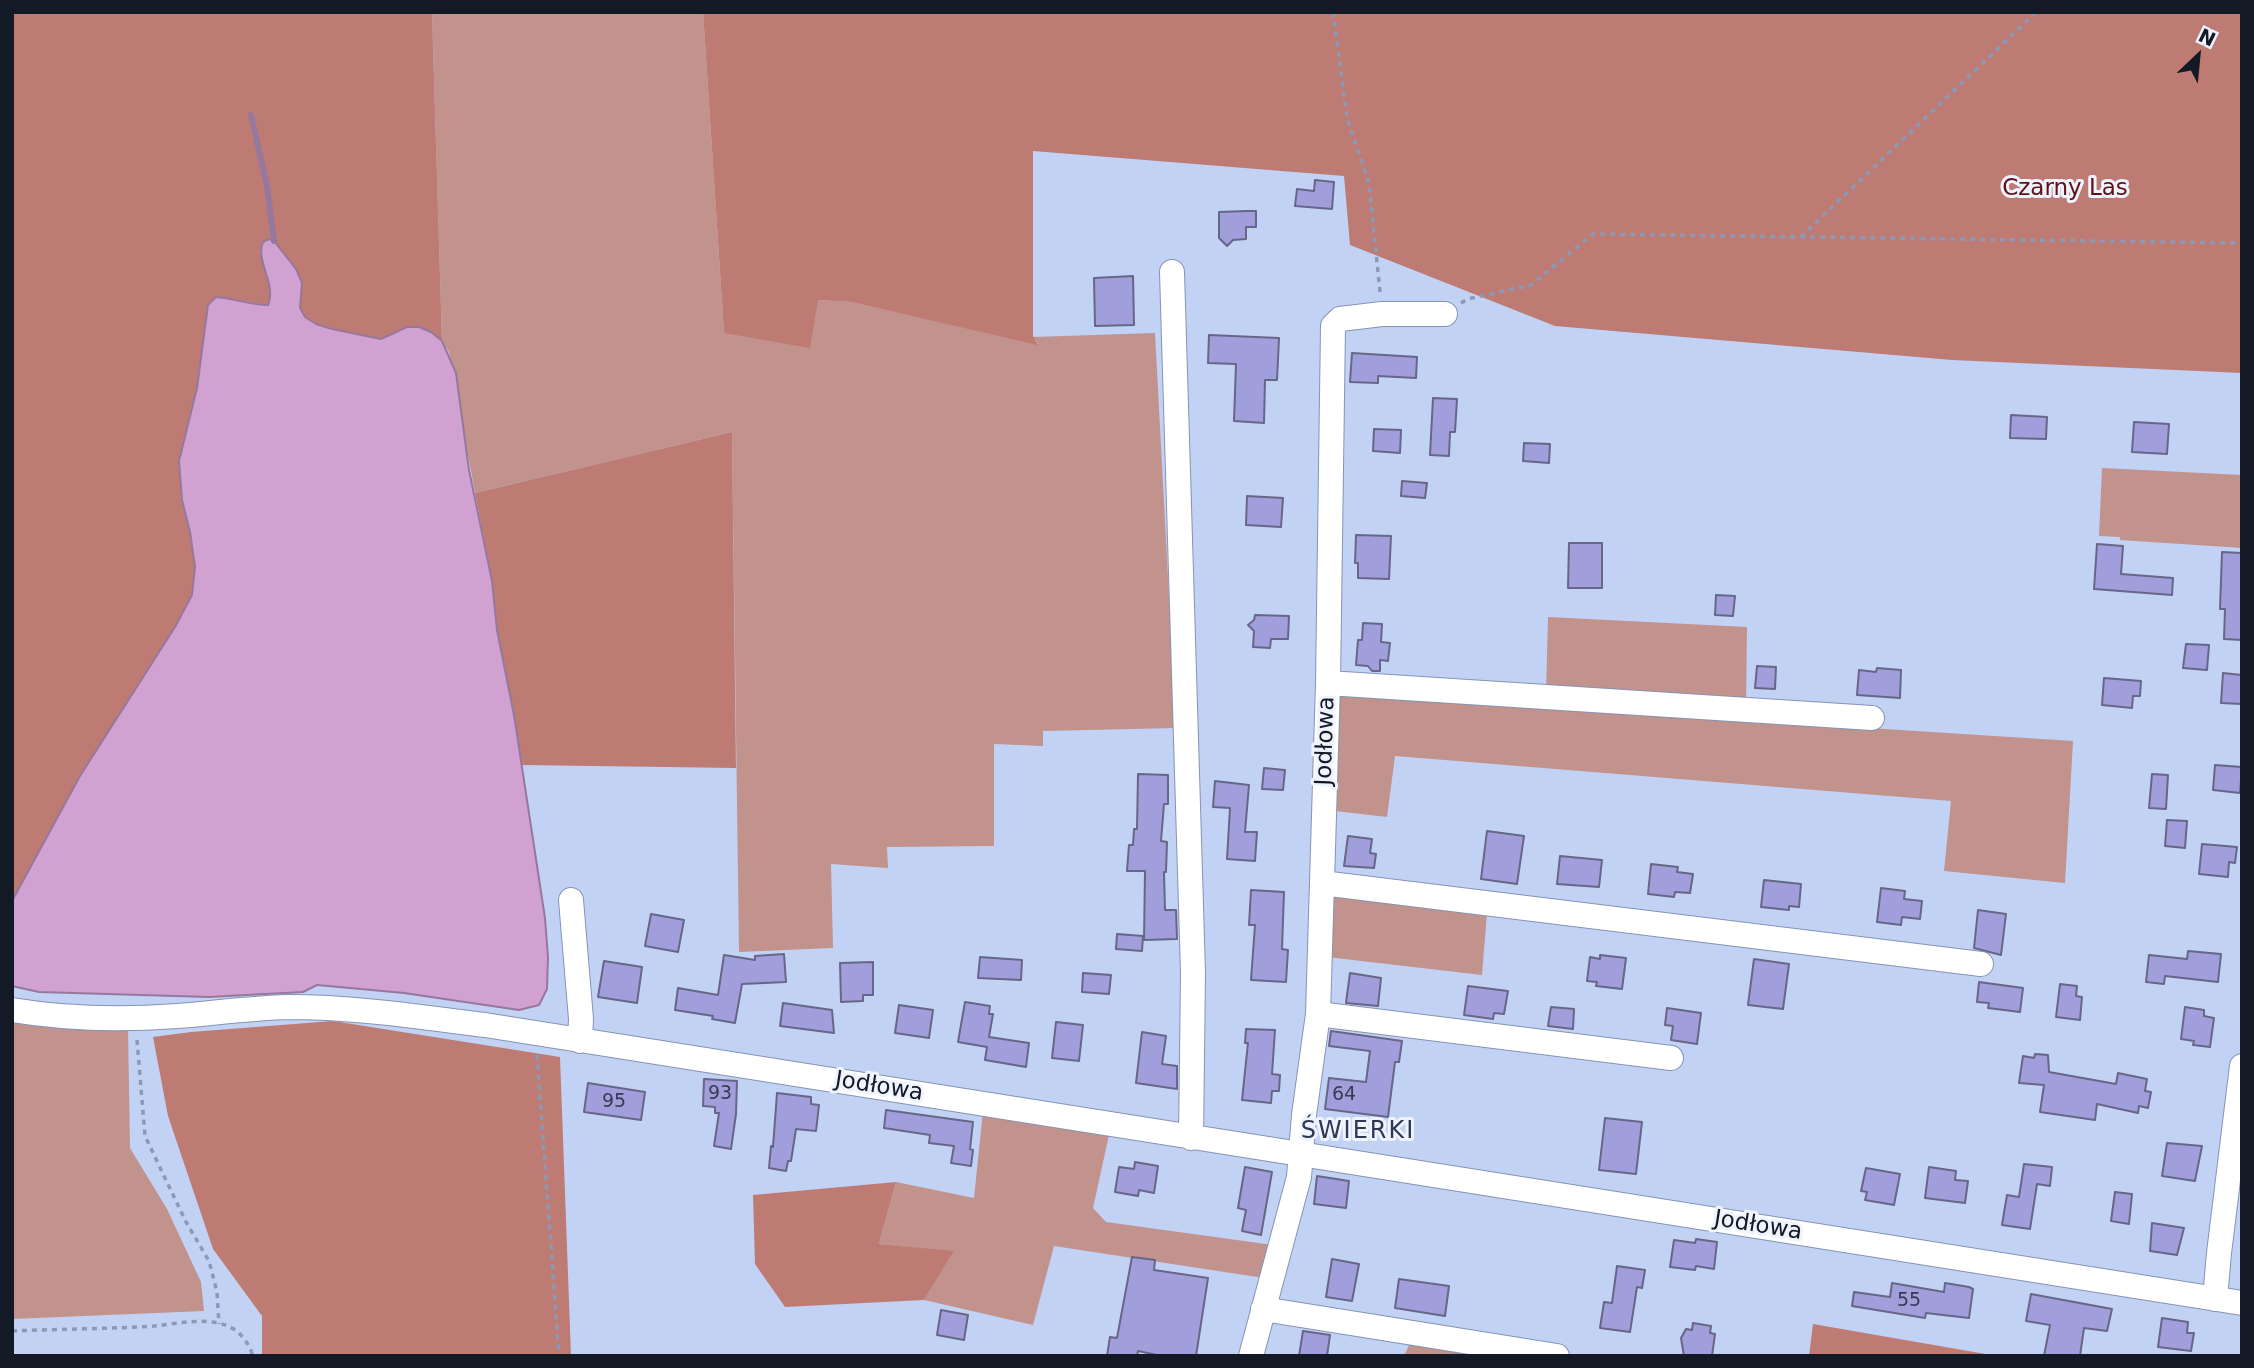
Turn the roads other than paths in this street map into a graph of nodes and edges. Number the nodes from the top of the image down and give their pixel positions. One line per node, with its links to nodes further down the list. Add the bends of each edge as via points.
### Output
1 (1172, 272): 13 (street, via 1193,973)
2 (1445, 314): 3 (street, Jodłowa, via 1382,314 1340,319 1333,326)
3 (1328, 683): 4 (street); 5 (street, Jodłowa)
4 (1872, 718)
5 (1322, 883): 7 (street); 9 (street, Jodłowa)
6 (571, 900): 10 (street)
7 (1981, 964)
8 (12, 1010): 10 (street, Jodłowa, via 64,1017 136,1017 291,1007 393,1014)
9 (1318, 1014): 11 (street); 14 (street, Jodłowa)
10 (580, 1041): 13 (street, Jodłowa)
11 (1671, 1058)
12 (2242, 1066): 15 (street)
13 (1191, 1138): 14 (street, Jodłowa)
14 (1301, 1154): 15 (street, Jodłowa); 17 (street, Jodłowa, via 1299,1177)
15 (2216, 1299): 16 (street, Jodłowa)
16 (2242, 1303)
17 (1263, 1309): 18 (street, Jodłowa); 19 (street)
18 (1251, 1356)
19 (1557, 1356)

